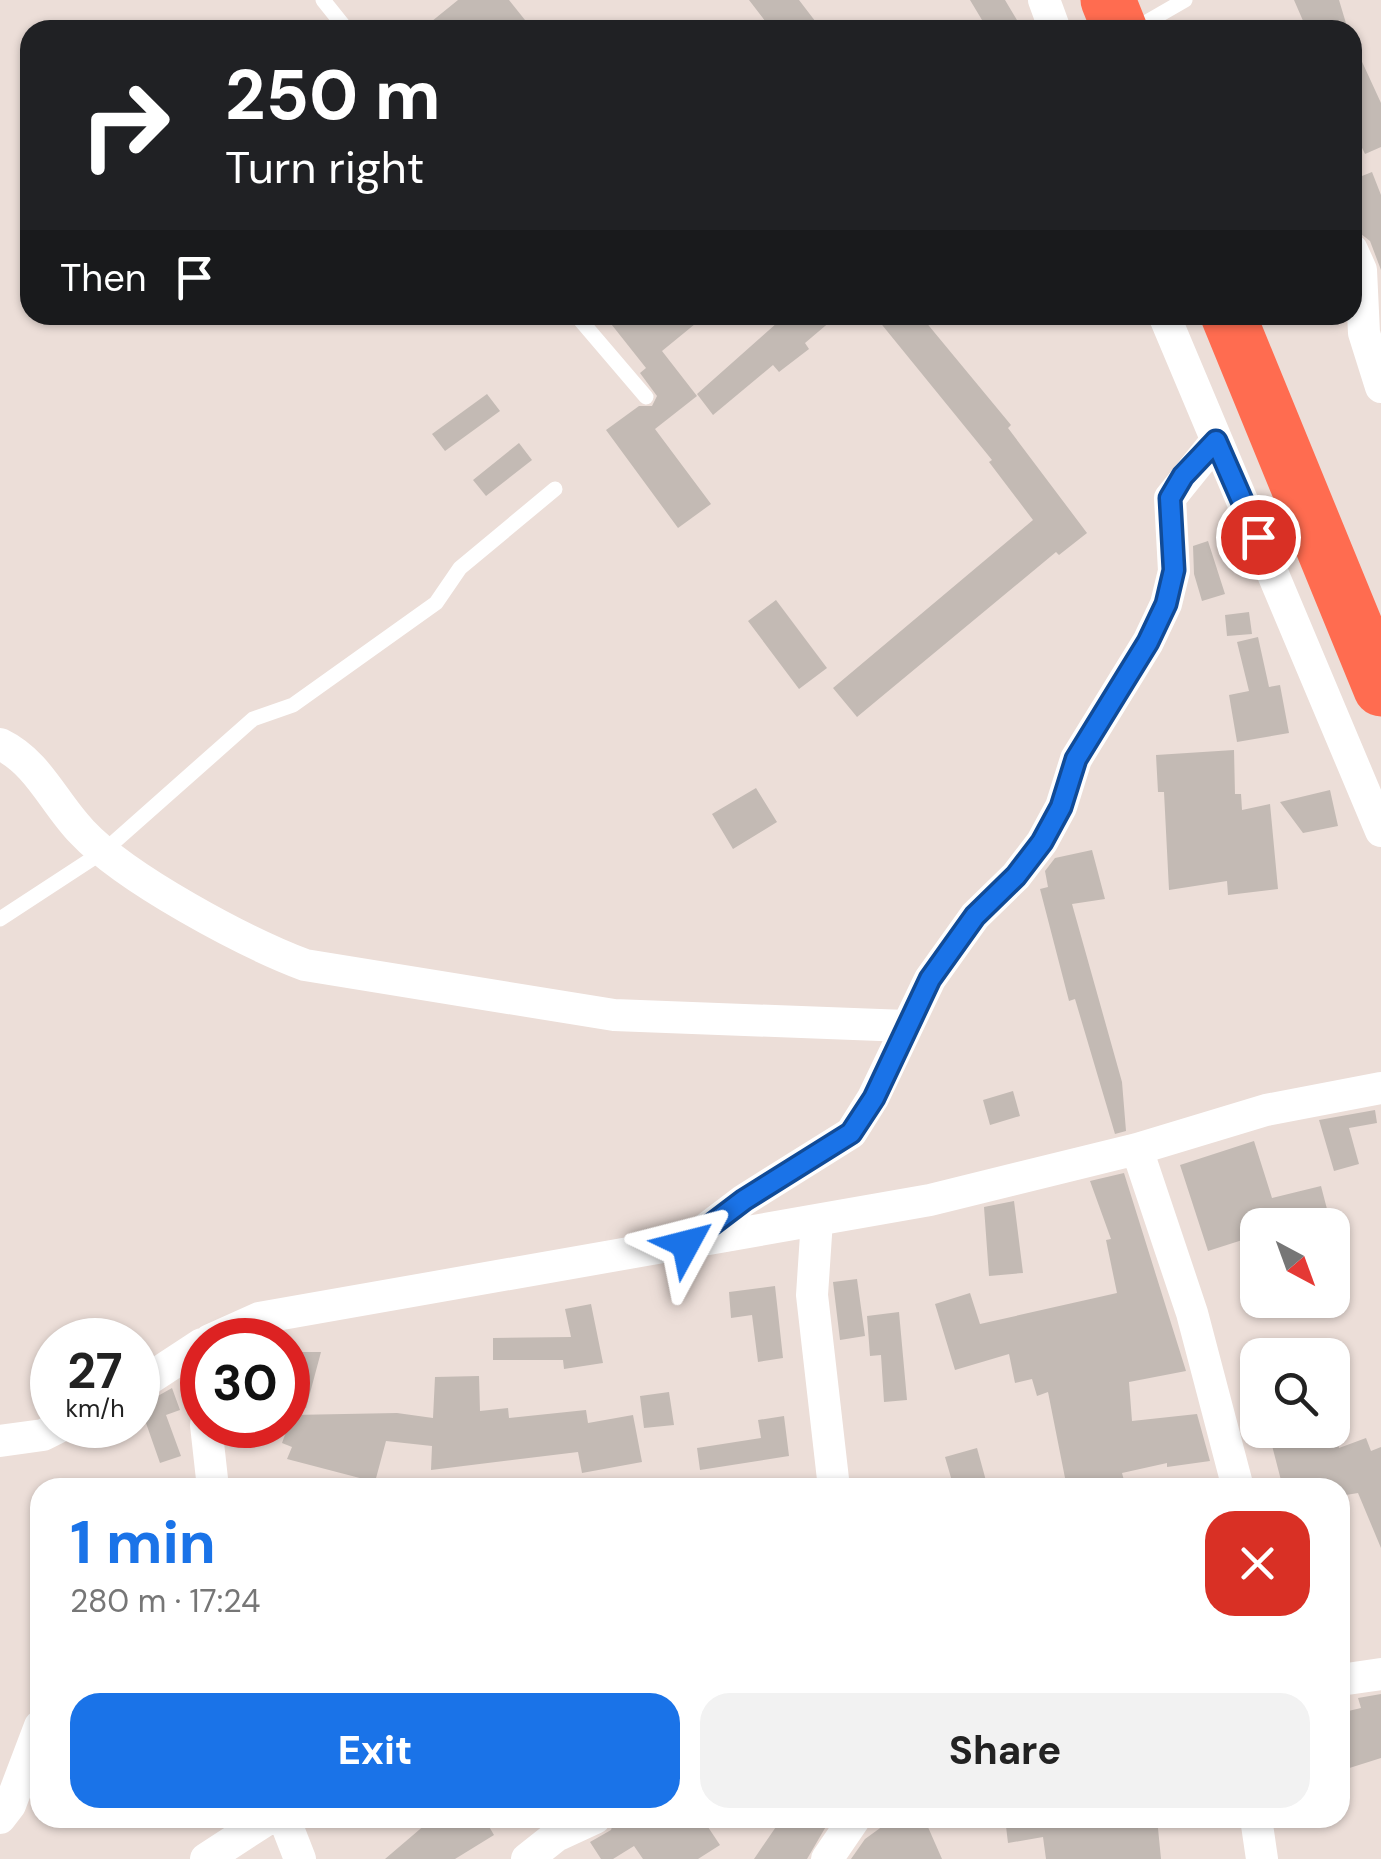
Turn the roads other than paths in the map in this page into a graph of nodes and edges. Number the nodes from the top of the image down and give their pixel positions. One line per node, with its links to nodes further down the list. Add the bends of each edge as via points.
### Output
1 (323, 0): 3 (lane)
2 (1185, 0): 4 (lane)
3 (339, 20)
4 (1150, 20)
5 (1362, 291): 9 (street, via 1364,333)
6 (585, 325): 10 (lane)
7 (1168, 325): 11 (street)
8 (1232, 325): 13 (highway)
9 (1381, 387)
10 (646, 397)
11 (1216, 441): 15 (street); 18 (street, via 1170,498 1174,570 1166,604 1076,759 1061,807 1016,876 947,953)
12 (556, 489): 16 (lane, via 460,568 436,602 293,705 254,719)
13 (1381, 689)
14 (0, 744): 16 (street, via 27,759 81,832)
15 (1381, 832)
16 (104, 851): 17 (lane); 18 (street, via 194,910 305,965 614,1014)
17 (0, 919)
18 (906, 1026): 22 (street, via 851,1133)
19 (1381, 1088): 20 (street, via 1266,1110)
20 (1137, 1149): 21 (street); 29 (street, via 1192,1313)
21 (817, 1220): 22 (street); 28 (street, via 812,1294)
22 (686, 1244): 23 (street)
23 (260, 1318)
24 (30, 1437): 25 (street)
25 (0, 1440)
26 (209, 1448): 27 (street)
27 (212, 1478)
28 (833, 1478)
29 (1235, 1478)
30 (1381, 1674): 31 (street)
31 (1350, 1679)
32 (30, 1752): 33 (street)
33 (0, 1818)
34 (254, 1828): 39 (street)
35 (288, 1828): 40 (street)
36 (573, 1828): 41 (street)
37 (848, 1828): 42 (street)
38 (1257, 1828): 43 (street)
39 (206, 1859)
40 (300, 1859)
41 (527, 1859)
42 (828, 1859)
43 (1262, 1859)

